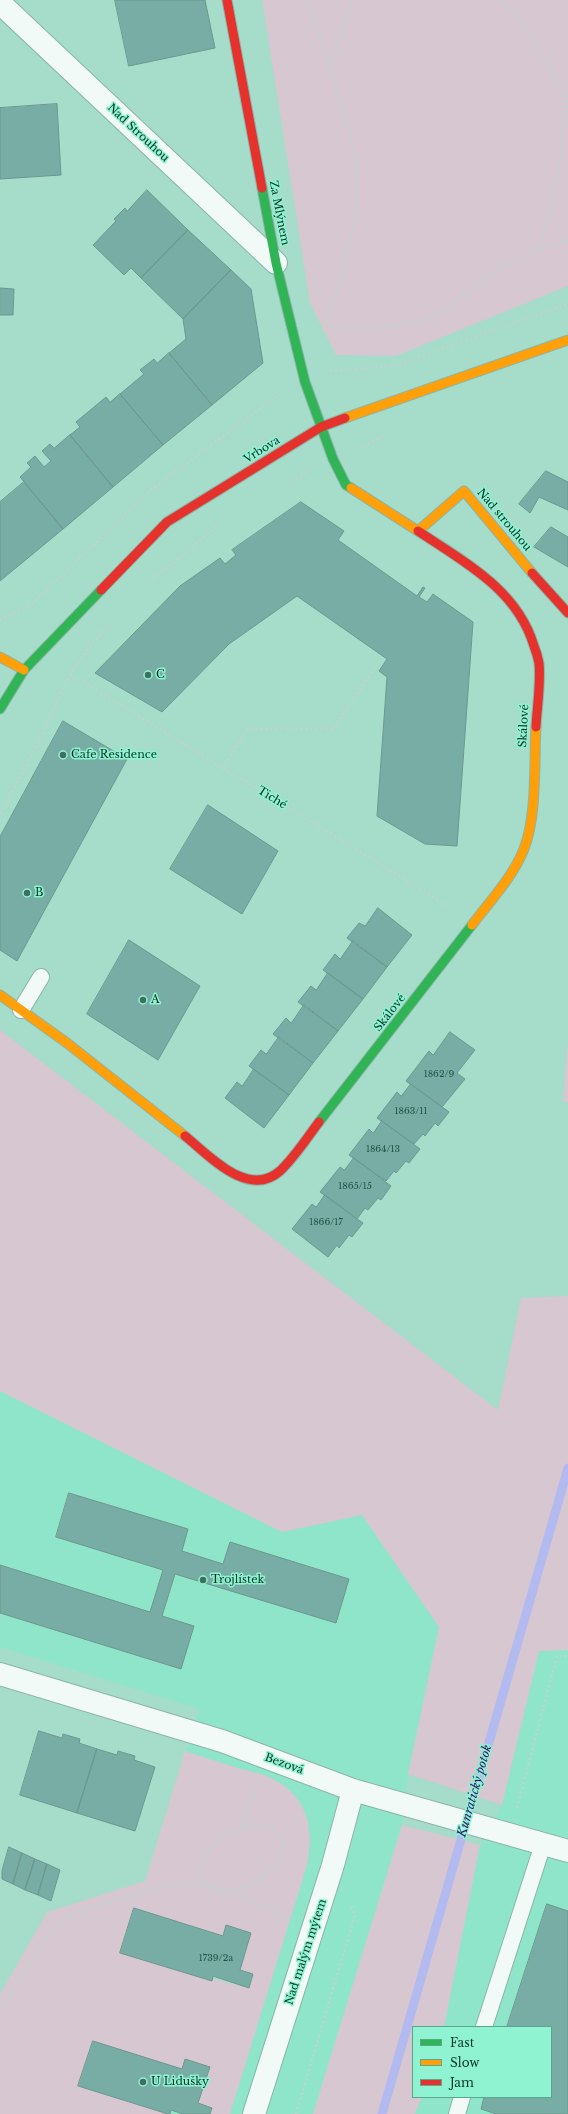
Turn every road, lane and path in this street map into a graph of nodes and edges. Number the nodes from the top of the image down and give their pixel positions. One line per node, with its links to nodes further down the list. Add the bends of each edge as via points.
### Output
1 (227, 0): 10 (street, Za Mlýnem)
2 (308, 0): 6 (path)
3 (352, 0): 6 (path)
4 (503, 0): 7 (path, via 529,32)
5 (0, 3): 10 (street, Nad Strouhou)
6 (330, 69): 12 (path, via 357,161 359,200 341,282)
7 (567, 101): 9 (path, via 562,153 549,218)
8 (568, 240): 9 (path)
9 (537, 250): 12 (path, via 498,269 454,304 428,320 354,330)
10 (276, 263): 17 (street, Za Mlýnem, via 305,382)
11 (568, 304): 15 (path, via 394,366)
12 (324, 326): 13 (path)
13 (319, 338)
14 (568, 340): 17 (street, Vrbova)
15 (332, 370)
16 (278, 395): 25 (path, via 152,490 32,604)
17 (321, 428): 19 (street); 29 (street, Vrbova, via 167,522)
18 (388, 434): 19 (path)
19 (333, 459): 20 (path); 22 (street, via 346,485)
20 (283, 484)
21 (224, 521): 23 (path)
22 (418, 530): 24 (street, Nad strouhou, via 464,491); 34 (street, Skálové, via 481,573 501,590 519,612 531,636 539,663 531,828 524,850 512,872)
23 (149, 583)
24 (568, 613)
25 (0, 620)
26 (112, 621): 30 (path)
27 (0, 657): 29 (street)
28 (376, 666): 32 (path, via 333,728 247,729)
29 (24, 670): 31 (street, Vrbova)
30 (70, 674): 32 (path, Tiché); 33 (path, via 35,749)
31 (0, 709)
32 (223, 768): 34 (path, Tiché)
33 (0, 814)
34 (474, 922): 37 (street, Skálové, via 281,1170 260,1182 246,1181 233,1174 67,1043)
35 (41, 977): 37 (lane)
36 (0, 995): 37 (street, Skálové)
37 (21, 1010)
38 (568, 1656): 43 (path, via 557,1656)
39 (0, 1674): 40 (street, Bezová, via 222,1741)
40 (265, 1757): 41 (street, Bezová); 42 (path)
41 (354, 1790): 43 (street, Bezová); 49 (street, Nad malým mýtem)
42 (242, 1828): 46 (path, via 214,1841 204,1856 198,1874); 47 (path, via 252,1824 273,1826 285,1839 279,1861 264,1877 249,1886)
43 (500, 1832): 44 (street, Bezová)
44 (543, 1844): 45 (street, Bezová); 51 (lane)
45 (568, 1851)
46 (207, 1885): 47 (path); 50 (path, via 174,1884 78,1912 52,1929)
47 (221, 1890): 49 (path, via 266,1906)
48 (355, 1915): 54 (path)
49 (310, 1938): 53 (street, Nad malým mýtem)
50 (0, 2010)
51 (484, 2026)
52 (462, 2098): 55 (lane)
53 (254, 2114)
54 (296, 2114)
55 (456, 2114)

